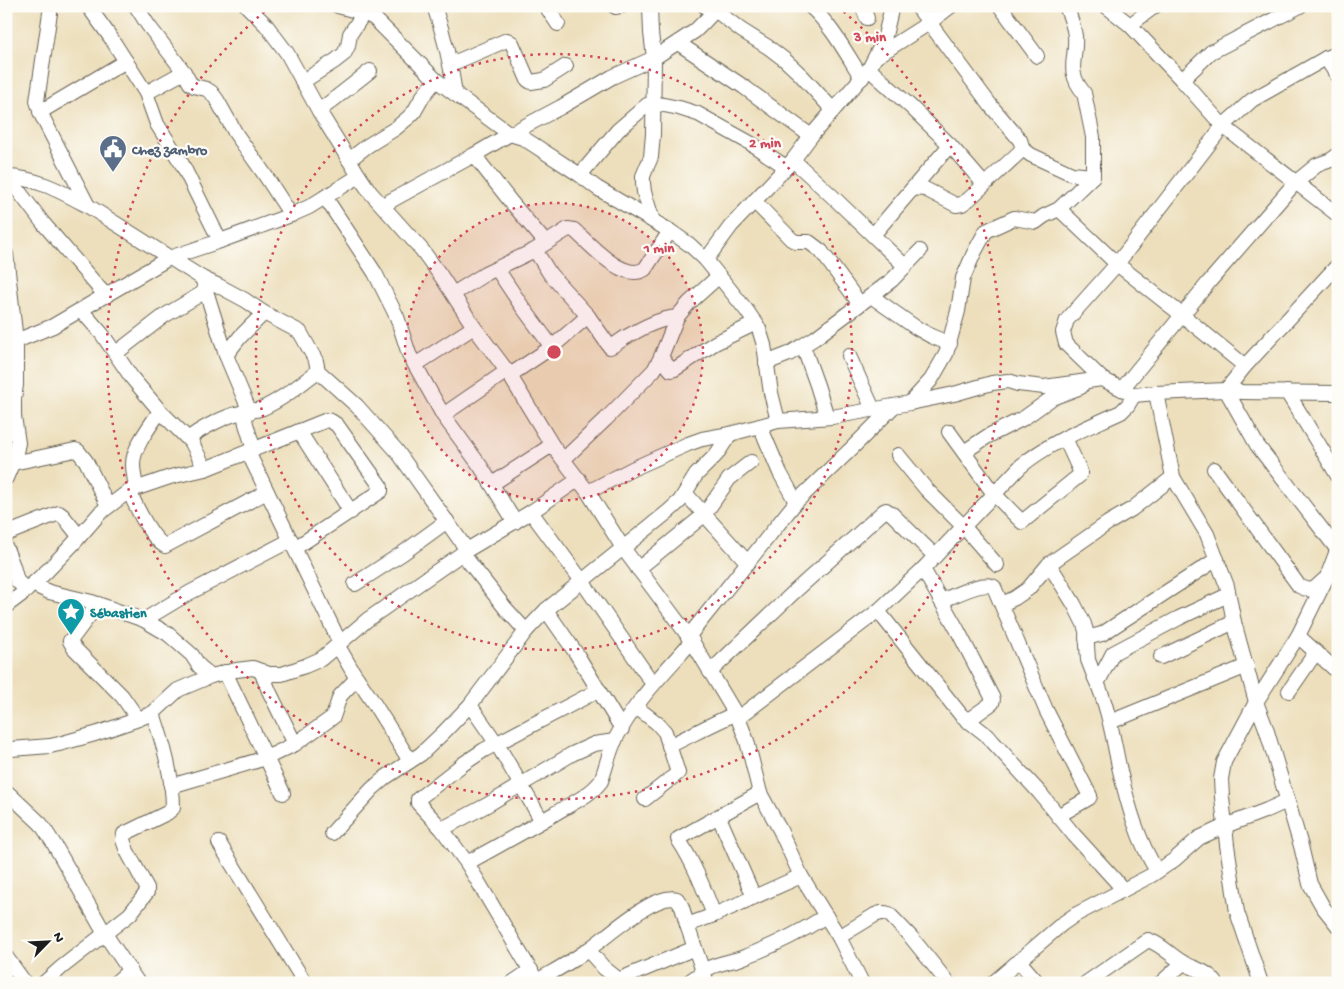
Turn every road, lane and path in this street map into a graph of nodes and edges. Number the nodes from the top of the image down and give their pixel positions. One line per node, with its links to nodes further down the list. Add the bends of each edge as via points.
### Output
1 (51, 6): 43 (street, via 37,101)
2 (88, 6): 29 (street)
3 (136, 6): 34 (street)
4 (247, 6): 38 (street, via 287,53)
5 (338, 6): 21 (street)
6 (434, 6): 30 (street)
7 (546, 6): 23 (street)
8 (614, 6): 9 (street)
9 (621, 6)
10 (650, 6): 28 (street)
11 (810, 6): 32 (street)
12 (892, 6): 32 (street, via 884,40)
13 (916, 6): 22 (street)
14 (950, 6): 22 (street)
15 (1000, 6): 26 (street)
16 (1066, 6): 56 (street, via 1075,38 1072,70 1084,93 1093,137)
17 (1106, 6): 24 (street)
18 (1155, 6): 24 (street)
19 (1300, 6): 37 (street, via 1211,52)
20 (713, 7): 25 (street, via 706,21); 42 (street, via 785,60)
21 (363, 10): 36 (street); 38 (street, via 344,54)
22 (929, 23): 32 (street); 49 (street)
23 (558, 24)
24 (1130, 25): 37 (street)
25 (678, 43): 28 (street); 47 (street)
26 (1037, 56)
27 (1332, 56): 35 (street); 45 (street, via 1252,100)
28 (654, 58): 41 (street); 46 (street)
29 (126, 61): 39 (street); 43 (street)
30 (451, 64): 31 (street, via 507,40 512,43 531,82 544,80); 40 (street)
31 (566, 66)
32 (869, 68): 42 (street); 48 (street)
33 (370, 71): 44 (street)
34 (184, 72): 39 (street); 67 (street, via 190,83 206,88 217,100)
35 (1338, 77)
36 (436, 80): 40 (street); 52 (street, via 409,117)
37 (1182, 80): 45 (street)
38 (302, 82): 44 (street)
39 (146, 93): 71 (street, via 157,124 182,164)
40 (455, 94): 46 (street)
41 (654, 103): 53 (street, via 698,114); 54 (street, via 647,105 618,130); 68 (street, via 652,150 643,183)
42 (833, 110): 47 (street)
43 (40, 112): 64 (street)
44 (319, 112): 52 (street)
45 (1223, 126): 58 (street); 77 (street)
46 (510, 134): 51 (street); 54 (street, via 523,138)
47 (811, 136): 53 (street)
48 (950, 145): 59 (street); 60 (street)
49 (1023, 148): 56 (street, via 1072,174); 59 (street)
50 (1338, 155): 58 (street, via 1317,164)
51 (474, 156): 63 (street); 72 (street, via 511,202)
52 (349, 160): 55 (street)
53 (789, 163): 62 (street); 70 (street)
54 (580, 175): 68 (street)
55 (359, 176): 61 (street); 63 (street)
56 (1093, 176): 65 (street)
57 (7, 177): 64 (street, via 52,187); 84 (street)
58 (1295, 183): 66 (street); 89 (street)
59 (984, 184): 60 (street, via 959,205 925,189)
60 (913, 188): 70 (street)
61 (325, 197): 67 (street); 103 (street, via 375,273)
62 (754, 201): 76 (street); 85 (street, via 791,239 809,242 821,251)
63 (383, 205): 83 (street, via 422,250)
64 (88, 206): 75 (street)
65 (1059, 209): 77 (street); 95 (street, via 1036,222 1014,218 986,232 963,278)
66 (1338, 214)
67 (291, 215): 71 (street)
68 (653, 221): 69 (street)
69 (670, 231): 72 (street, via 646,267 638,272 623,269 608,260 572,228); 76 (street)
70 (873, 234): 79 (street)
71 (220, 241): 75 (street)
72 (540, 247): 80 (street); 90 (street, via 550,274)
73 (920, 251): 79 (street)
74 (6, 254): 87 (street)
75 (169, 258): 82 (street); 84 (street)
76 (706, 260): 81 (street)
77 (1117, 264): 89 (street); 107 (street, via 1067,320 1063,332 1066,344)
78 (1338, 265): 104 (street)
79 (905, 266): 85 (street)
80 (497, 269): 83 (street); 97 (street)
81 (719, 276): 91 (street); 92 (street)
82 (204, 284): 88 (street, via 220,286); 98 (street); 99 (street)
83 (453, 294): 93 (street)
84 (106, 296): 86 (street)
85 (866, 300): 95 (street); 96 (street)
86 (81, 310): 94 (street, via 53,326); 98 (street)
87 (10, 311): 94 (street)
88 (264, 313): 99 (street); 105 (street, via 300,332)
89 (1182, 314): 104 (street); 109 (street)
90 (588, 316): 91 (street, via 611,347 654,323); 97 (street)
91 (677, 317): 101 (street)
92 (756, 323): 101 (street, via 673,370); 102 (street)
93 (474, 326): 103 (street); 106 (street)
94 (11, 342): 133 (street, via 18,443)
95 (950, 344): 113 (street, via 934,376)
96 (803, 346): 102 (street); 119 (street)
97 (552, 347): 106 (street)
98 (116, 354): 116 (street)
99 (226, 355): 117 (street)
100 (849, 356): 115 (street)
101 (661, 357): 131 (street, via 654,370)
102 (766, 363): 120 (street)
103 (415, 364): 118 (street)
104 (1244, 366): 108 (street)
105 (318, 370): 117 (street, via 278,399); 151 (street, via 357,406 397,451)
106 (509, 373): 118 (street); 127 (street)
107 (1102, 379): 109 (street); 113 (street, via 1044,386 1006,381); 129 (street, via 1052,398)
108 (1226, 390): 110 (street); 111 (street); 159 (street, via 1257,445)
109 (1128, 392): 111 (street); 125 (street, via 1128,405 1121,412)
110 (1287, 392): 112 (street); 136 (street)
111 (1156, 393): 137 (street)
112 (1338, 393)
113 (910, 403): 114 (street)
114 (894, 406): 115 (street); 146 (street)
115 (872, 409): 119 (street)
116 (160, 411): 126 (street); 141 (street, via 134,456)
117 (247, 412): 126 (street, via 208,425); 128 (street)
118 (443, 415): 140 (street)
119 (827, 417): 120 (street)
120 (778, 421): 121 (street)
121 (760, 426): 124 (street); 146 (street)
122 (299, 431): 128 (street); 148 (street); 148 (street, via 327,420 333,422 381,487 381,491)
123 (949, 432): 129 (street)
124 (730, 434): 143 (street, via 702,439 674,450); 144 (street, via 716,456 696,475)
125 (1064, 438): 145 (street, via 1034,456); 145 (street, via 1080,475 1025,520 1019,520)
126 (188, 439): 134 (street)
127 (552, 445): 131 (street); 140 (street)
128 (251, 451): 134 (street); 142 (street)
129 (964, 452): 145 (street)
130 (898, 455): 153 (street)
131 (564, 459): 139 (street)
132 (750, 462): 150 (street, via 729,478)
133 (13, 463): 138 (street); 147 (street, via 78,451)
134 (205, 469): 141 (street)
135 (1214, 470): 168 (street, via 1299,586 1313,590)
136 (1338, 476)
137 (1173, 477): 162 (street, via 1207,534); 164 (street)
138 (6, 478)
139 (579, 479): 143 (street); 149 (street)
140 (492, 484): 152 (street)
141 (132, 489): 142 (street, via 147,526 165,546); 147 (street)
142 (267, 492): 156 (street)
143 (588, 492): 158 (street)
144 (686, 494): 150 (street); 158 (street)
145 (994, 494): 153 (street)
146 (796, 502): 163 (street)
147 (108, 506): 155 (street)
148 (351, 512): 156 (street)
149 (531, 512): 152 (street); 169 (street)
150 (704, 515): 163 (street); 166 (street)
151 (447, 521): 160 (street); 170 (street)
152 (515, 522): 160 (street)
153 (964, 526): 161 (street); 165 (street)
154 (6, 534): 155 (street, via 59,513)
155 (79, 536): 171 (street)
156 (293, 544): 179 (street, via 189,593); 185 (street)
157 (6, 548): 171 (street, via 17,581)
158 (623, 548): 166 (street); 169 (street)
159 (1338, 549): 168 (street)
160 (465, 552): 181 (street); 185 (street, via 367,620)
161 (935, 556): 167 (street); 191 (street, via 892,514 884,511)
162 (1217, 559): 172 (street); 183 (street, via 1102,634)
163 (748, 563): 184 (street)
164 (1050, 564): 175 (street, via 1028,589); 183 (street, via 1084,624)
165 (997, 565)
166 (638, 569): 184 (street)
167 (923, 569): 173 (street); 178 (street)
168 (1327, 577): 182 (street)
169 (582, 581): 177 (street); 196 (street)
170 (355, 584)
171 (29, 587): 174 (street); 176 (street)
172 (1228, 595): 180 (street); 195 (street, via 1116,651 1100,678)
173 (941, 601): 175 (street, via 986,585 994,587); 205 (street, via 993,699)
174 (98, 604): 179 (street); 204 (street, via 70,643 122,696)
175 (1002, 604): 221 (street, via 1046,710 1090,796)
176 (6, 606)
177 (546, 610): 181 (street); 197 (street)
178 (878, 611): 203 (street); 205 (street)
179 (144, 620): 193 (street, via 168,634)
180 (1234, 622): 187 (street); 188 (street)
181 (526, 631): 200 (street)
182 (1298, 636): 186 (street); 199 (street)
183 (1086, 638): 195 (street, via 1088,660)
184 (690, 639): 191 (street); 196 (street)
185 (339, 645): 189 (street, via 321,659 291,672 269,674); 194 (street)
186 (1316, 652): 192 (street); 198 (street)
187 (1161, 657)
188 (1248, 666): 199 (street); 206 (street)
189 (261, 671): 190 (street, via 253,668); 208 (street)
190 (225, 672): 193 (street); 212 (street)
191 (710, 672): 203 (street)
192 (1338, 672)
193 (211, 676): 202 (street, via 178,690)
194 (357, 678): 208 (street, via 340,696 333,717); 213 (street)
195 (1096, 678): 206 (street)
196 (653, 684): 201 (street)
197 (598, 690): 207 (street); 209 (street)
198 (1289, 691)
199 (1256, 702): 220 (street); 224 (street, via 1224,762 1221,779)
200 (470, 705): 209 (street); 213 (street)
201 (636, 707): 207 (street); 210 (street, via 662,728)
202 (153, 713): 204 (street); 215 (street)
203 (737, 716): 210 (street, via 711,724); 218 (street)
204 (138, 719): 211 (street, via 59,744)
205 (967, 720): 221 (street, via 988,736)
206 (1110, 722): 229 (street, via 1129,805 1146,850)
207 (618, 735): 214 (street, via 585,748); 223 (street, via 597,785)
208 (295, 744): 212 (street)
209 (497, 744): 214 (street); 225 (street, via 462,764 418,799 420,806)
210 (669, 746): 219 (street, via 678,773)
211 (6, 751)
212 (266, 758): 215 (street); 217 (street)
213 (410, 761): 226 (street, via 372,789)
214 (521, 784): 223 (street); 225 (street)
215 (171, 786): 237 (street, via 171,811 124,836 127,851 148,891 130,914)
216 (7, 792): 237 (street, via 41,824)
217 (283, 793)
218 (760, 793): 222 (street); 230 (street)
219 (645, 799)
220 (1287, 801): 224 (street); 236 (street, via 1310,884)
221 (1058, 816): 231 (street)
222 (719, 817): 232 (street); 233 (street, via 678,839 695,869)
223 (542, 820): 228 (street)
224 (1225, 826): 229 (street, via 1199,838); 263 (street, via 1237,912)
225 (442, 829): 228 (street)
226 (332, 833)
227 (219, 843): 254 (street)
228 (467, 863): 247 (street)
229 (1158, 871): 231 (street)
230 (801, 876): 232 (street); 234 (street)
231 (1123, 890): 242 (street, via 1075,915)
232 (754, 897): 233 (street)
233 (714, 915): 235 (street)
234 (826, 916): 238 (street); 246 (street, via 778,942 712,966)
235 (687, 925): 239 (street); 240 (street, via 677,899 665,898 643,909)
236 (1338, 926)
237 (105, 934): 244 (street); 251 (street)
238 (839, 937): 249 (street); 257 (street, via 875,915 888,914)
239 (694, 948): 246 (street); 248 (street)
240 (588, 950): 247 (street); 248 (street)
241 (6, 958): 245 (street)
242 (1019, 960): 258 (street); 259 (street)
243 (1183, 963): 260 (street, via 1148,940); 261 (street); 262 (street, via 1202,971)
244 (130, 970): 252 (street); 253 (street)
245 (11, 973): 250 (street)
246 (705, 977): 256 (street)
247 (535, 978): 255 (street)
248 (617, 982)
249 (861, 982)
250 (25, 983)
251 (44, 983)
252 (115, 983)
253 (138, 983)
254 (306, 983)
255 (512, 983)
256 (687, 983)
257 (948, 983)
258 (993, 983)
259 (1038, 983)
260 (1086, 983)
261 (1161, 983)
262 (1216, 983)
263 (1261, 983)

